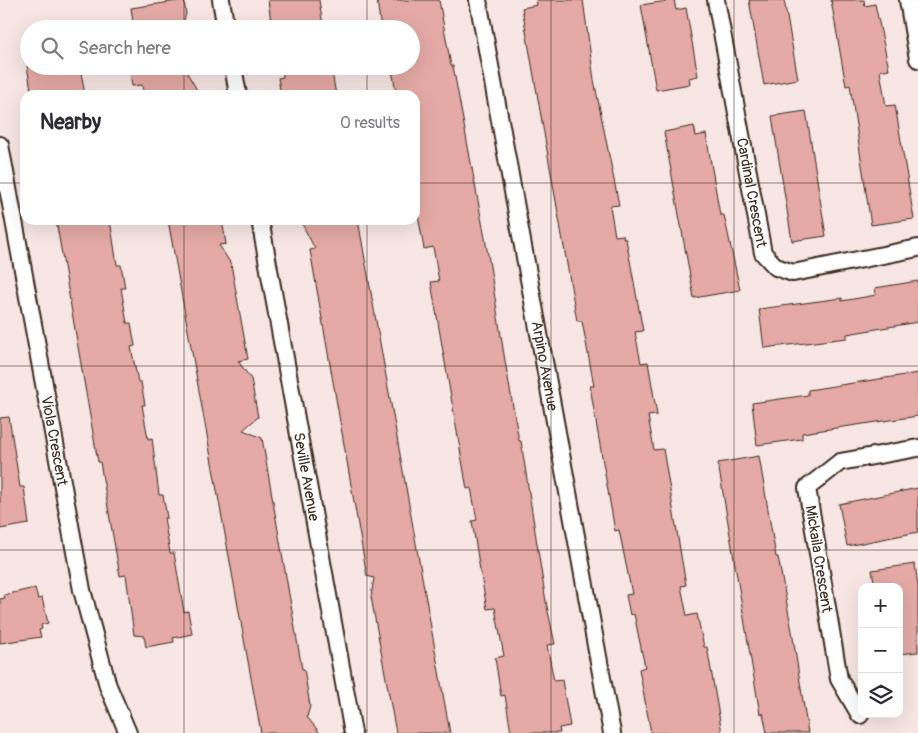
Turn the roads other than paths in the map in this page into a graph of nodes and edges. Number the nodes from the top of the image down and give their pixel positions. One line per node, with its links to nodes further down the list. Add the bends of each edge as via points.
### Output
1 (221, 0): 5 (street)
2 (478, 0): 16 (street, Arpino Avenue)
3 (716, 0): 11 (street, Cardinal Crescent, via 763,253 776,267 793,273)
4 (908, 0): 6 (street)
5 (224, 20)
6 (918, 58)
7 (234, 75): 8 (street)
8 (237, 90)
9 (0, 145): 14 (street, Viola Crescent, via 82,590 108,686)
10 (261, 225): 15 (street, Seville Avenue)
11 (918, 248)
12 (918, 448): 13 (street, Mickaila Crescent, via 840,462 807,488 839,679)
13 (858, 712)
14 (128, 733)
15 (353, 733)
16 (612, 733)

